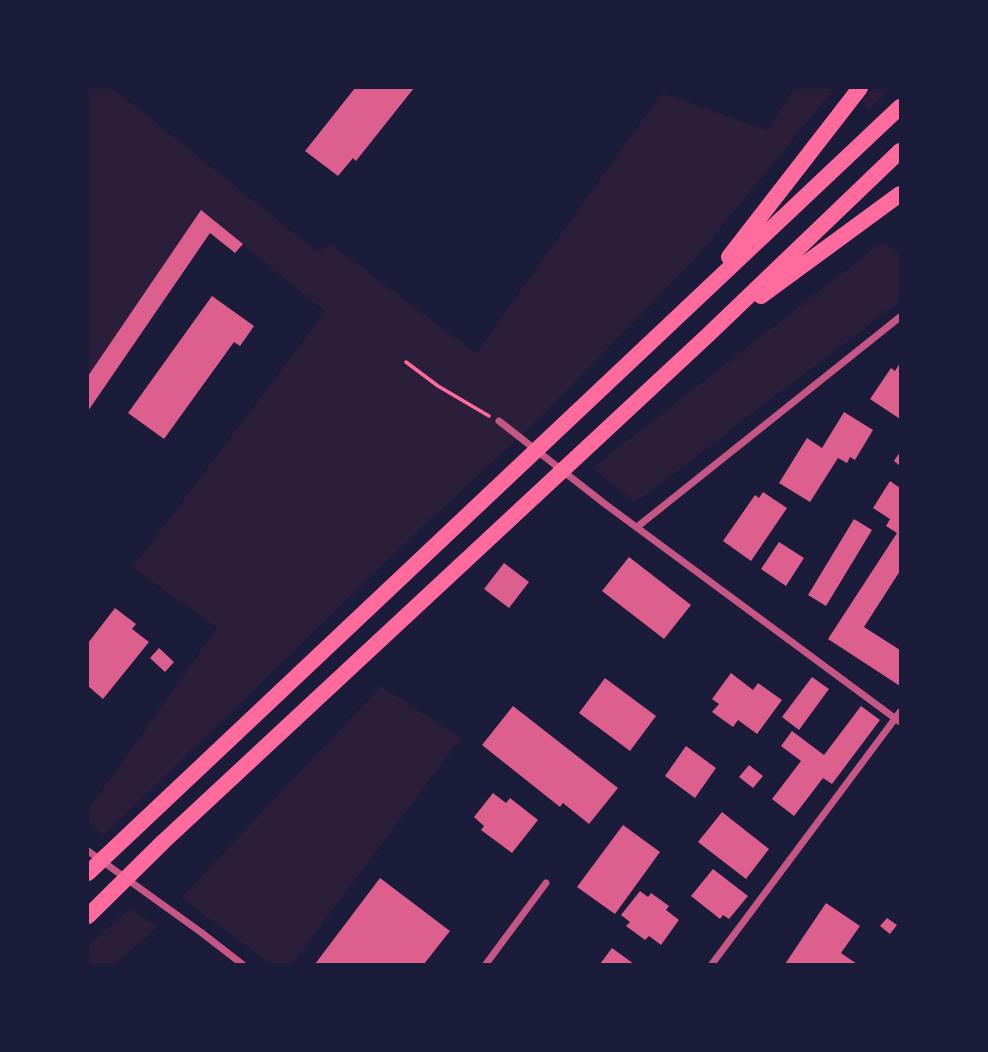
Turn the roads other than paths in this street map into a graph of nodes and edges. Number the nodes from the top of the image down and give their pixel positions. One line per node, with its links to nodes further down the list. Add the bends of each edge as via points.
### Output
1 (860, 88): 5 (highway)
2 (901, 107): 5 (highway)
3 (901, 152): 7 (highway)
4 (901, 194): 7 (highway)
5 (697, 297): 12 (highway)
6 (901, 317): 9 (street)
7 (708, 335): 14 (highway)
8 (499, 421): 9 (street)
9 (637, 527): 10 (street)
10 (899, 717): 17 (street)
11 (88, 851): 15 (street)
12 (88, 873)
13 (546, 883): 16 (street)
14 (88, 916)
15 (242, 964)
16 (486, 964)
17 (712, 964)

